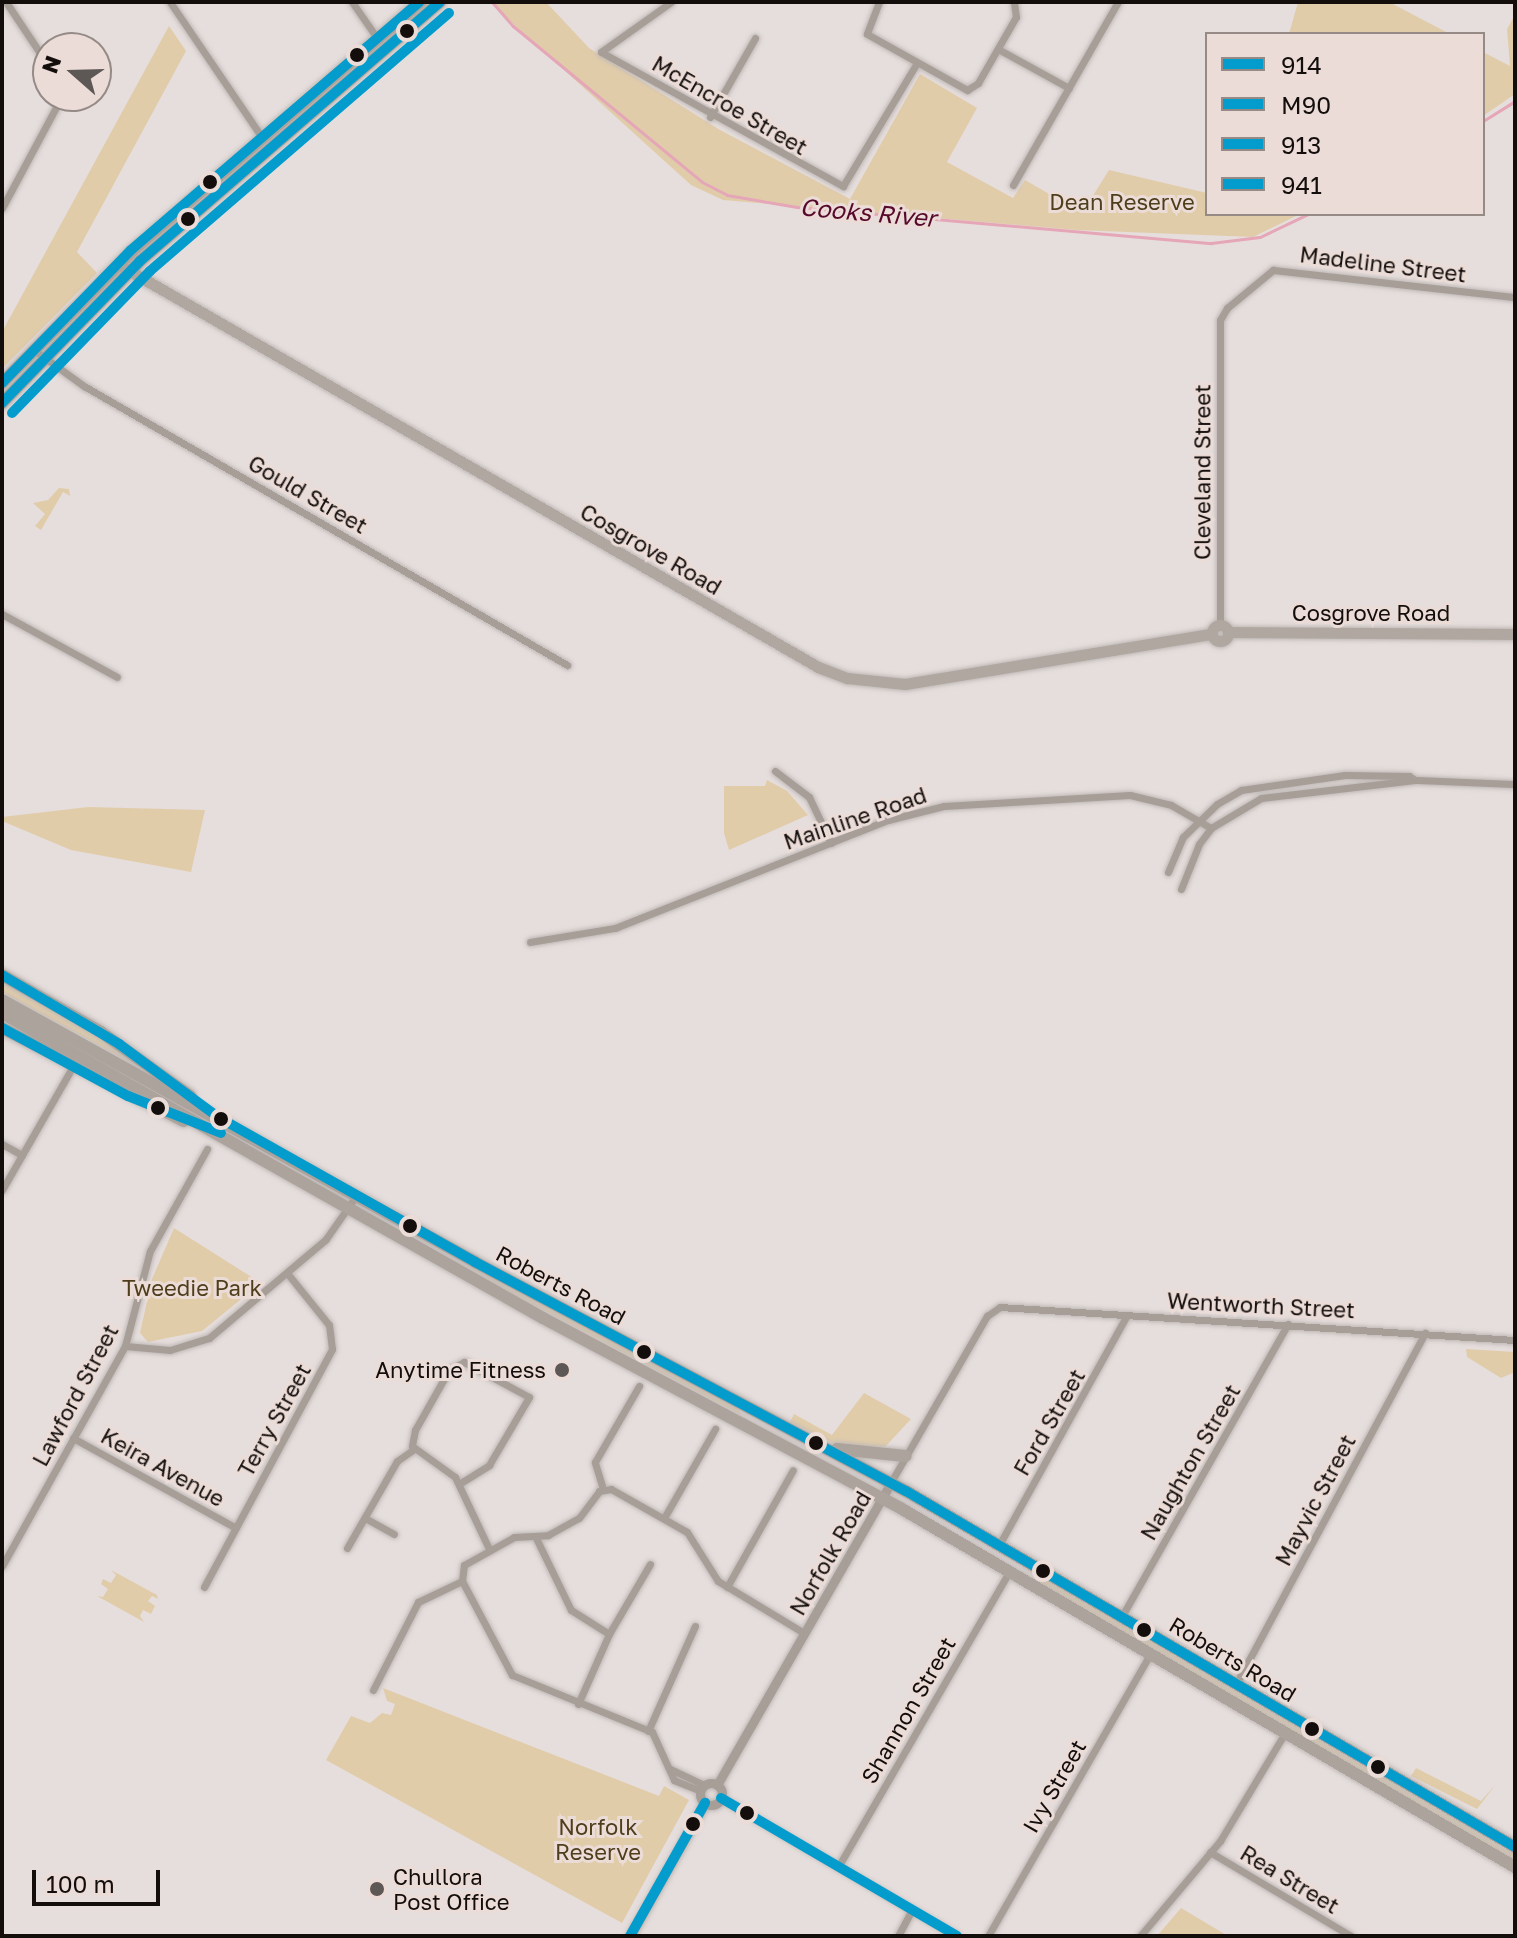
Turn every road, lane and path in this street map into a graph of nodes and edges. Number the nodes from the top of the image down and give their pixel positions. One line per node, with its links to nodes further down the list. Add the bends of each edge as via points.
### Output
1 (6, 2): 12 (street)
2 (170, 2): 18 (street)
3 (352, 2): 10 (street)
4 (421, 2): 10 (highway)
5 (440, 2): 18 (highway)
6 (671, 2): 17 (street, McEncroe Street, via 601,52)
7 (879, 2): 14 (street, via 867,34)
8 (1014, 2): 13 (street, via 1016,17)
9 (1118, 2): 15 (street)
10 (377, 38): 18 (highway)
11 (755, 38): 17 (street)
12 (32, 41)
13 (998, 49): 14 (street, via 978,83 967,90); 15 (street)
14 (917, 63): 17 (street, McEncroe Street, via 843,186)
15 (1069, 88): 19 (street)
16 (53, 112): 20 (street)
17 (710, 117)
18 (266, 143): 21 (highway)
19 (1013, 185)
20 (2, 208)
21 (124, 267): 24 (highway); 28 (main road, Cosgrove Road, via 840,675 905,684)
22 (1515, 297): 23 (street, Madeline Street, via 1273,270)
23 (1220, 320): 28 (street, Cleveland Street)
24 (39, 355): 25 (highway); 26 (highway); 30 (street, Gould Street)
25 (2, 383)
26 (2, 403)
27 (2, 614): 31 (street)
28 (1220, 630): 29 (main road, Cosgrove Road)
29 (1515, 634)
30 (567, 665)
31 (117, 677)
32 (775, 771): 37 (street, via 809,797)
33 (1415, 780): 34 (street); 35 (street, via 1345,775 1280,781 1241,790); 36 (street, via 1261,798)
34 (1515, 784)
35 (1200, 819): 36 (street, Mainline Road); 37 (street, Mainline Road, via 1164,802 1130,795 983,802 913,813); 38 (street, via 1183,837)
36 (1211, 828): 39 (street)
37 (831, 843): 40 (street, Mainline Road, via 615,928)
38 (1168, 872)
39 (1181, 889)
40 (530, 942)
41 (2, 975): 47 (highway, via 119,1044)
42 (2, 1000): 45 (highway, Roberts Road)
43 (2, 1013): 45 (highway, Roberts Road)
44 (2, 1028): 46 (highway)
45 (104, 1062): 47 (highway, Roberts Road); 48 (highway, Roberts Road)
46 (73, 1066): 48 (highway, via 153,1108); 51 (street)
47 (218, 1117): 53 (highway, Roberts Road)
48 (221, 1133): 53 (highway, Roberts Road)
49 (2, 1144): 51 (street)
50 (207, 1149): 60 (street, Lawford Street, via 150,1251)
51 (22, 1155): 52 (street)
52 (2, 1190)
53 (352, 1202): 54 (street, via 326,1239); 64 (highway, Roberts Road); 71 (highway, Roberts Road, via 543,1318)
54 (287, 1273): 60 (street, via 203,1341 162,1350); 74 (street, Terry Street, via 329,1325 332,1349)
55 (1006, 1307): 56 (street, Wentworth Street); 66 (street, Norfolk Road, via 987,1316)
56 (1127, 1315): 57 (street, Wentworth Street); 77 (street, Ford Street)
57 (1288, 1324): 58 (street, Wentworth Street); 86 (street, Naughton Street)
58 (1425, 1333): 59 (street, Wentworth Street); 91 (street, Mayvic Street)
59 (1515, 1340)
60 (125, 1346): 63 (street, Lawford Street)
61 (639, 1386): 70 (street, via 595,1462)
62 (715, 1429): 73 (street)
63 (73, 1438): 74 (street, Keira Avenue); 81 (street, Lawford Street)
64 (826, 1447): 66 (highway); 68 (highway, Roberts Road)
65 (413, 1450): 69 (street, via 449,1470); 69 (street, via 415,1430 449,1370 467,1363 529,1397 489,1465); 72 (street, via 397,1461)
66 (906, 1456): 68 (street, Norfolk Road)
67 (793, 1470): 85 (street)
68 (891, 1482): 71 (street, Norfolk Road); 77 (highway, Roberts Road)
69 (459, 1484): 79 (street)
70 (603, 1489): 73 (street); 76 (street, via 579,1518)
71 (882, 1498): 82 (highway, Roberts Road); 88 (street, Norfolk Road)
72 (365, 1518): 75 (street); 78 (street)
73 (664, 1518): 85 (street, via 687,1532 712,1575)
74 (236, 1528): 84 (street, Terry Street)
75 (394, 1534)
76 (536, 1538): 79 (street, via 519,1535); 89 (street, via 571,1610)
77 (999, 1545): 86 (highway, Roberts Road)
78 (347, 1548)
79 (489, 1549): 83 (street, via 464,1565)
80 (650, 1564): 89 (street)
81 (2, 1566)
82 (1009, 1572): 90 (highway, Roberts Road); 102 (street, Shannon Street)
83 (462, 1581): 92 (street, via 418,1602); 93 (street, via 512,1675)
84 (204, 1587)
85 (727, 1587): 88 (street)
86 (1122, 1616): 91 (highway, Roberts Road)
87 (695, 1626): 94 (street)
88 (804, 1633): 96 (street, Norfolk Road)
89 (609, 1634): 93 (street)
90 (1150, 1654): 95 (highway, Roberts Road); 109 (street, Ivy Street)
91 (1236, 1684): 100 (highway, Roberts Road)
92 (373, 1690)
93 (578, 1704): 94 (street)
94 (648, 1731): 97 (street, via 656,1736 677,1783)
95 (1285, 1733): 101 (street); 103 (highway, Roberts Road)
96 (717, 1785): 97 (street); 98 (street)
97 (703, 1788): 99 (street)
98 (721, 1798): 99 (street); 102 (street)
99 (705, 1803): 105 (street)
100 (1515, 1847)
101 (1210, 1852): 106 (street, Rea Street); 110 (street)
102 (838, 1867): 104 (street)
103 (1515, 1867)
104 (912, 1910): 107 (street); 108 (street)
105 (633, 1935)
106 (1346, 1935)
107 (898, 1936)
108 (957, 1936)
109 (988, 1936)
110 (1140, 1936)

